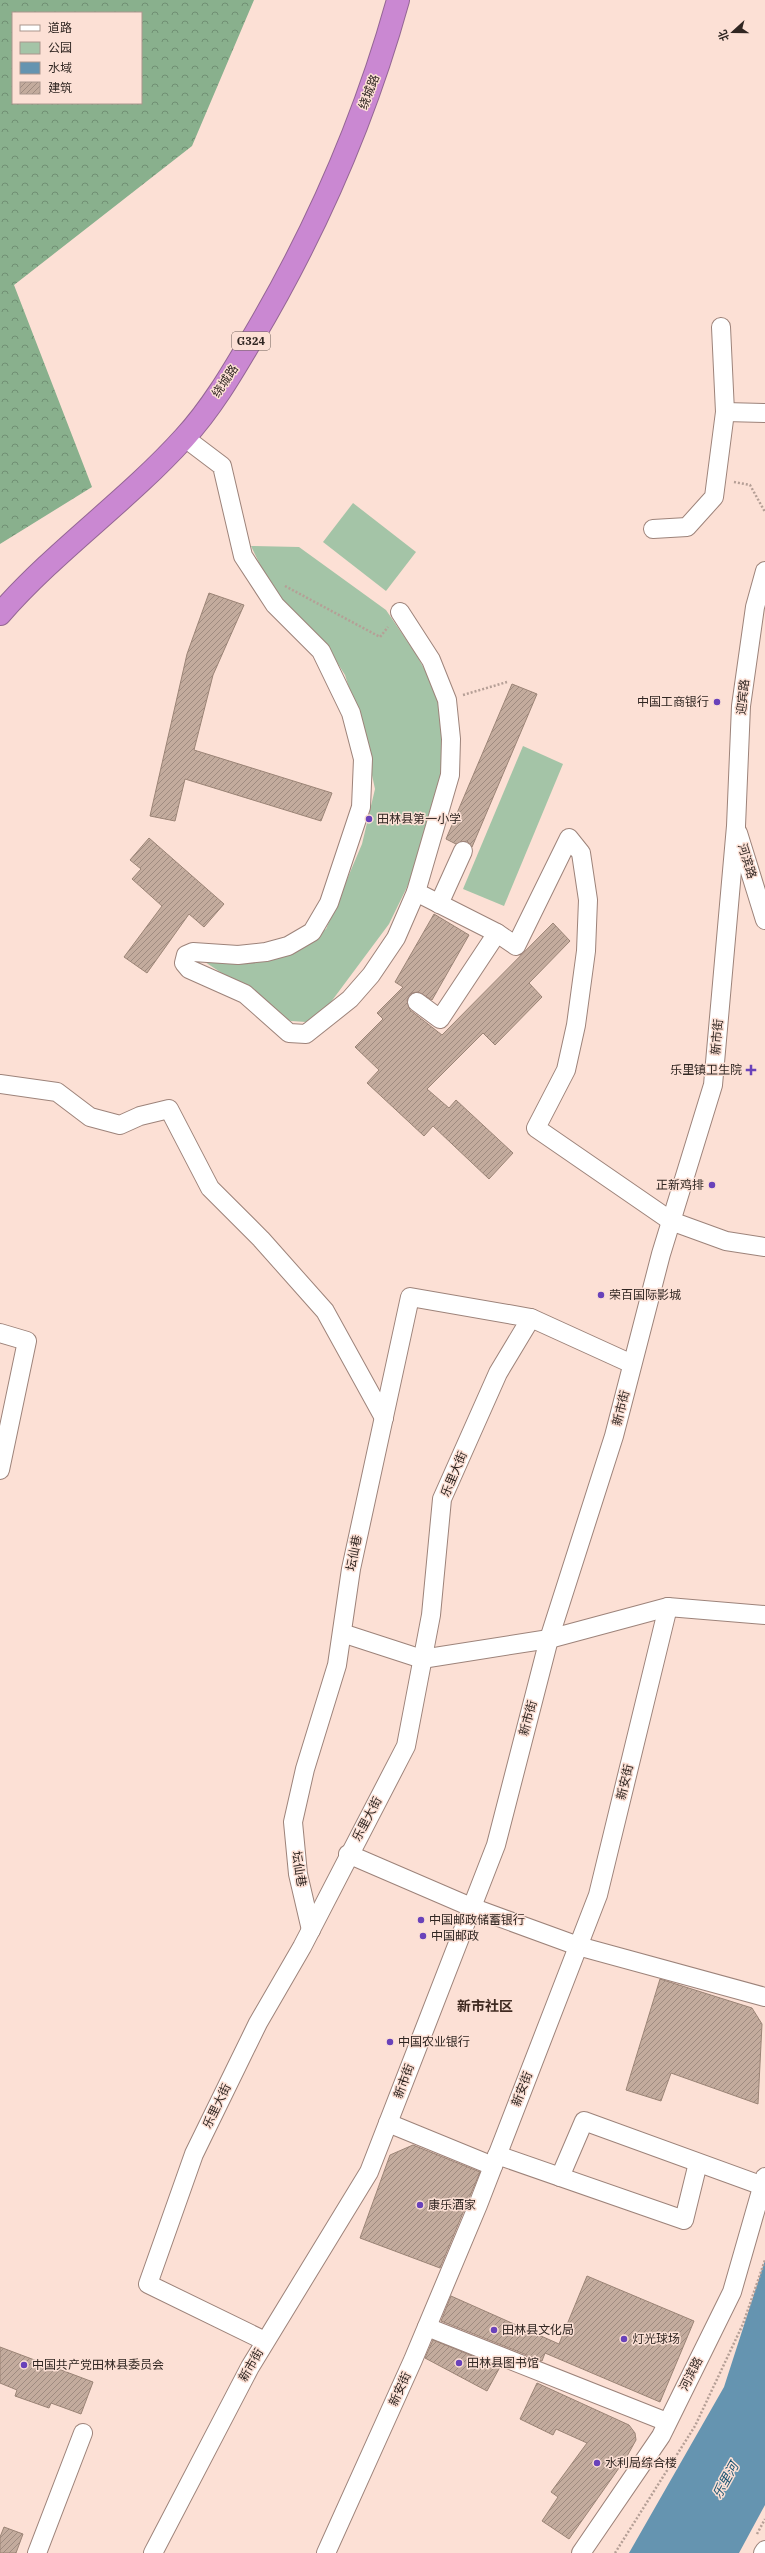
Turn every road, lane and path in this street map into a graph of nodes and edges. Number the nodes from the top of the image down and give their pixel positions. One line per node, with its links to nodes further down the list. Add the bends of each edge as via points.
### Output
1 (398, 0): 5 (highway, 绕城路 / G324, via 381,61 342,163 282,289 229,378)
2 (720, 327): 3 (street)
3 (725, 412): 4 (street); 6 (street)
4 (765, 413)
5 (185, 438): 12 (highway, 绕城路 / G324, via 104,517 15,596); 17 (street, via 222,466 243,556 275,605 321,651 350,713 363,759 361,807 329,903 312,932 288,946 266,952 238,955 193,952 186,955 184,963 196,974 244,994 289,1033 306,1034 350,999 371,975 396,938)
6 (716, 479): 7 (path, via 750,485); 8 (street, via 714,497 687,527)
7 (765, 512)
8 (653, 528)
9 (765, 570): 15 (street, 迎宾路, via 755,607 741,706)
10 (278, 583): 11 (path, via 380,637)
11 (400, 612): 14 (street, via 431,660)
12 (0, 614)
13 (507, 682): 14 (path)
14 (448, 700): 17 (street, via 452,739 450,775)
15 (736, 826): 18 (street, 新市街); 19 (street, 河滨路)
16 (463, 851): 20 (street)
17 (416, 892): 20 (street)
18 (729, 896): 19 (street, via 733,884 740,879 749,885); 25 (street, 新市街, via 713,1085)
19 (758, 898): 21 (street, 河滨路)
20 (439, 904): 22 (street)
21 (765, 920)
22 (497, 933): 23 (street, via 440,1019); 25 (street, via 516,946 569,838 581,852 588,900 586,951 576,1025 566,1070 536,1128)
23 (417, 1002)
24 (0, 1084): 30 (street, via 57,1092 90,1117 120,1125 140,1116 169,1109 210,1188 261,1239 325,1311)
25 (671, 1221): 26 (street, via 726,1241); 29 (street, 新市街)
26 (765, 1247)
27 (531, 1318): 29 (street); 30 (street, 坛仙巷, via 410,1297); 36 (street, 乐里大街, via 498,1373 442,1499 431,1615)
28 (0, 1333): 31 (street, via 27,1341)
29 (632, 1364): 35 (street, 新市街, via 614,1436)
30 (384, 1418): 34 (street, 坛仙巷, via 351,1569)
31 (1, 1461)
32 (668, 1607): 33 (street); 35 (street); 40 (street, 新安街, via 598,1895)
33 (765, 1616)
34 (342, 1633): 36 (street); 39 (street, 坛仙巷, via 338,1664 305,1769 293,1822 298,1874)
35 (549, 1639): 36 (street); 38 (street, 新市街, via 496,1845)
36 (422, 1659): 37 (street, 乐里大街, via 406,1746)
37 (348, 1854): 38 (street); 39 (street, 乐里大街, via 343,1870)
38 (471, 1907): 40 (street); 42 (street, 新市街)
39 (312, 1930): 49 (street, 乐里大街, via 258,2023 194,2154 148,2284)
40 (578, 1946): 41 (street); 43 (street, 新安街)
41 (765, 1998)
42 (388, 2123): 43 (street); 49 (street, 新市街, via 369,2172)
43 (495, 2161): 45 (street); 48 (street, 新安街)
44 (698, 2163): 45 (street, via 584,2122); 45 (street, via 684,2220); 46 (street)
45 (560, 2177)
46 (764, 2182): 50 (street, 河滨路, via 732,2292)
47 (765, 2260): 57 (path, via 743,2324 695,2426)
48 (427, 2327): 50 (street); 55 (street, 新安街)
49 (265, 2341): 54 (street, 新市街)
50 (667, 2422): 56 (street, 河滨路, via 661,2436)
51 (83, 2433): 53 (street)
52 (765, 2550): 58 (street)
53 (37, 2553)
54 (153, 2553)
55 (326, 2553)
56 (581, 2553)
57 (615, 2553)
58 (763, 2553)

